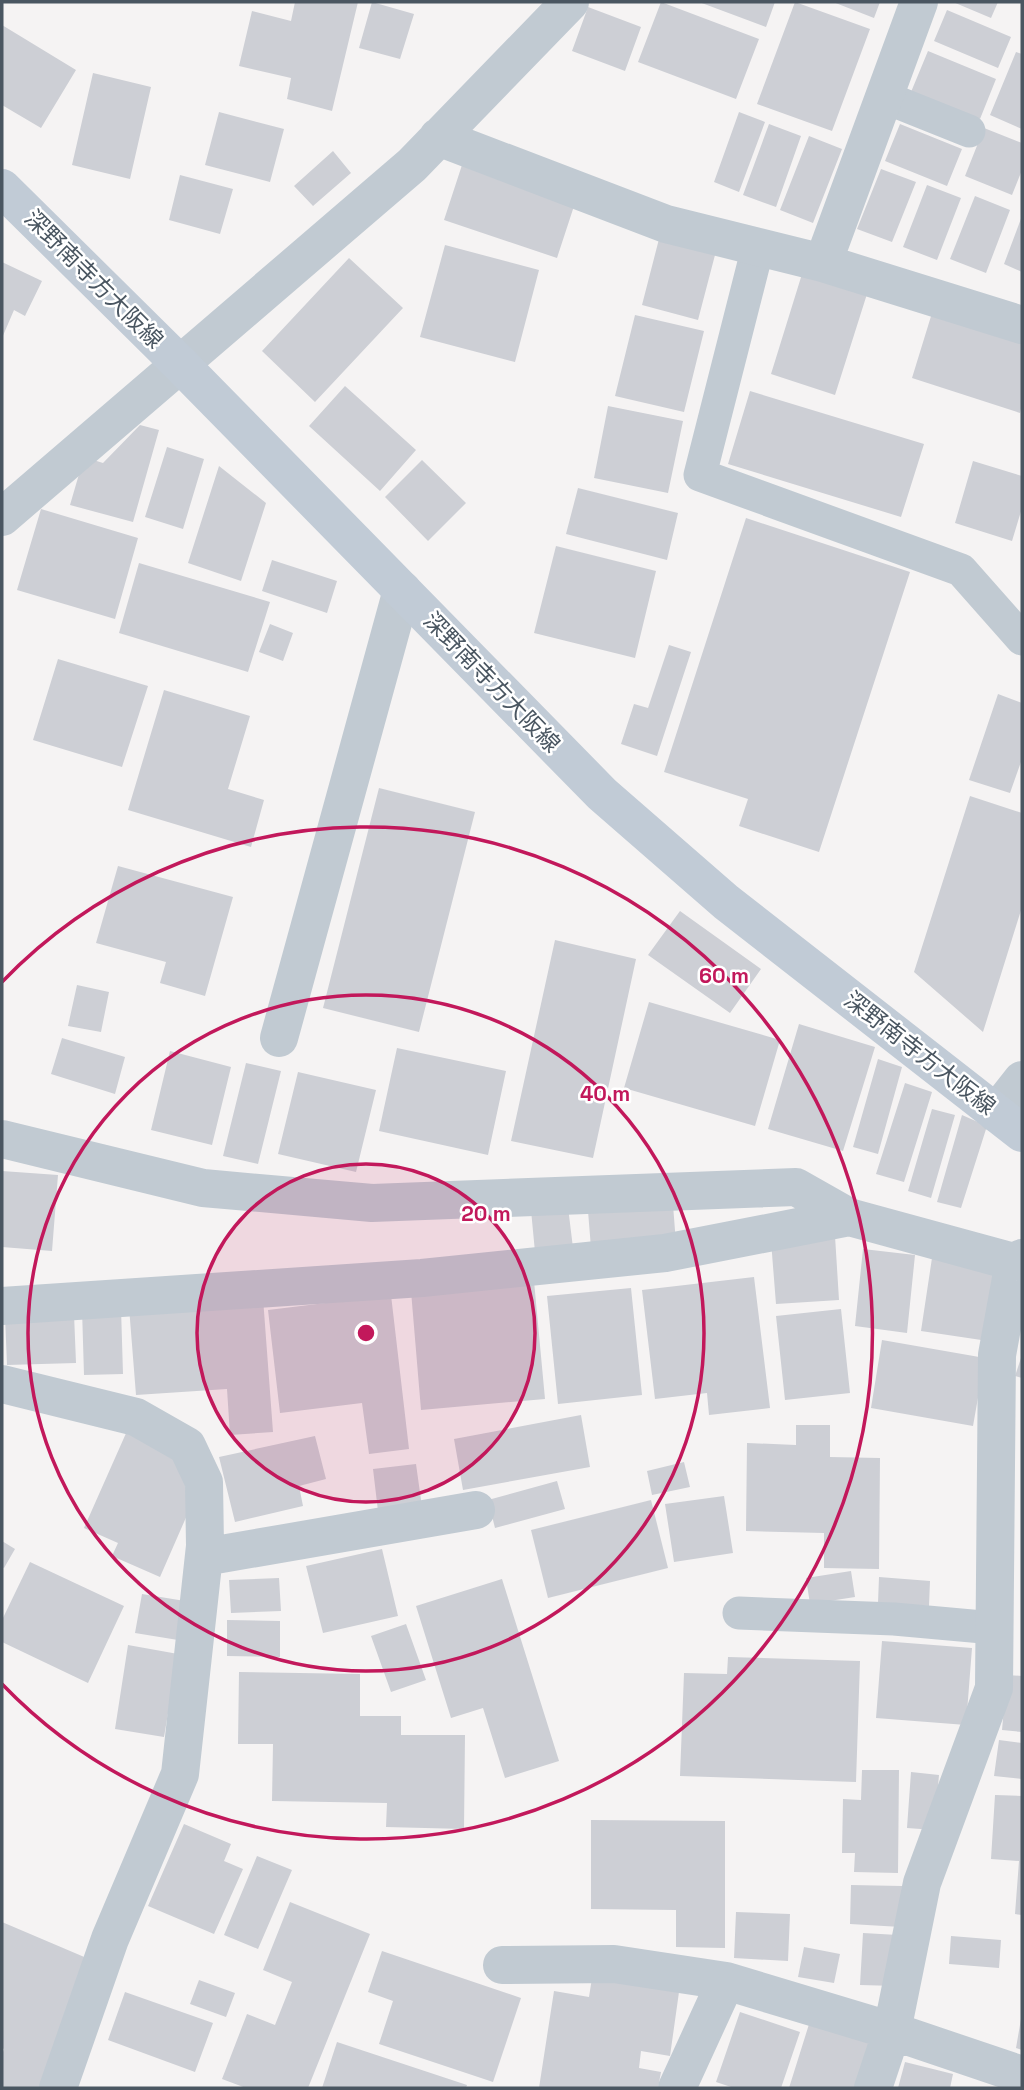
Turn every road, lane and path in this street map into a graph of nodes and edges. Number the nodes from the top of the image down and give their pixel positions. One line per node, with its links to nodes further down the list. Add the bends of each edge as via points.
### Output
1 (570, 2): 5 (street)
2 (919, 2): 3 (street)
3 (884, 97): 4 (lane); 8 (street)
4 (969, 131)
5 (438, 137): 7 (street, via 666,224); 10 (street, via 412,165)
6 (2, 188): 10 (main road, 深野南寺方大阪線)
7 (758, 247): 8 (street); 13 (lane, via 700,475 961,570)
8 (823, 263): 9 (street)
9 (1022, 325)
10 (180, 363): 11 (street); 12 (main road, 深野南寺方大阪線)
11 (2, 517)
12 (402, 590): 14 (street); 16 (main road, 深野南寺方大阪線, via 612,803 726,902)
13 (1022, 639)
14 (279, 1038)
15 (1022, 1080): 16 (street)
16 (1009, 1123)
17 (2, 1139): 18 (street, via 203,1188 372,1203 796,1187)
18 (849, 1217): 19 (street); 20 (street, via 665,1253 422,1278)
19 (1018, 1260): 25 (street, via 997,1355)
20 (2, 1306)
21 (2, 1384): 23 (street, via 136,1417 187,1446 204,1482)
22 (476, 1510): 23 (street)
23 (204, 1557): 30 (street, via 180,1774 110,1939)
24 (739, 1613): 25 (lane)
25 (994, 1628): 28 (street, via 994,1688 922,1883)
26 (502, 1965): 27 (street, via 614,1964)
27 (726, 1980): 28 (street); 31 (street)
28 (892, 2031): 29 (street); 32 (street)
29 (1022, 2075)
30 (58, 2088)
31 (677, 2088)
32 (873, 2088)

